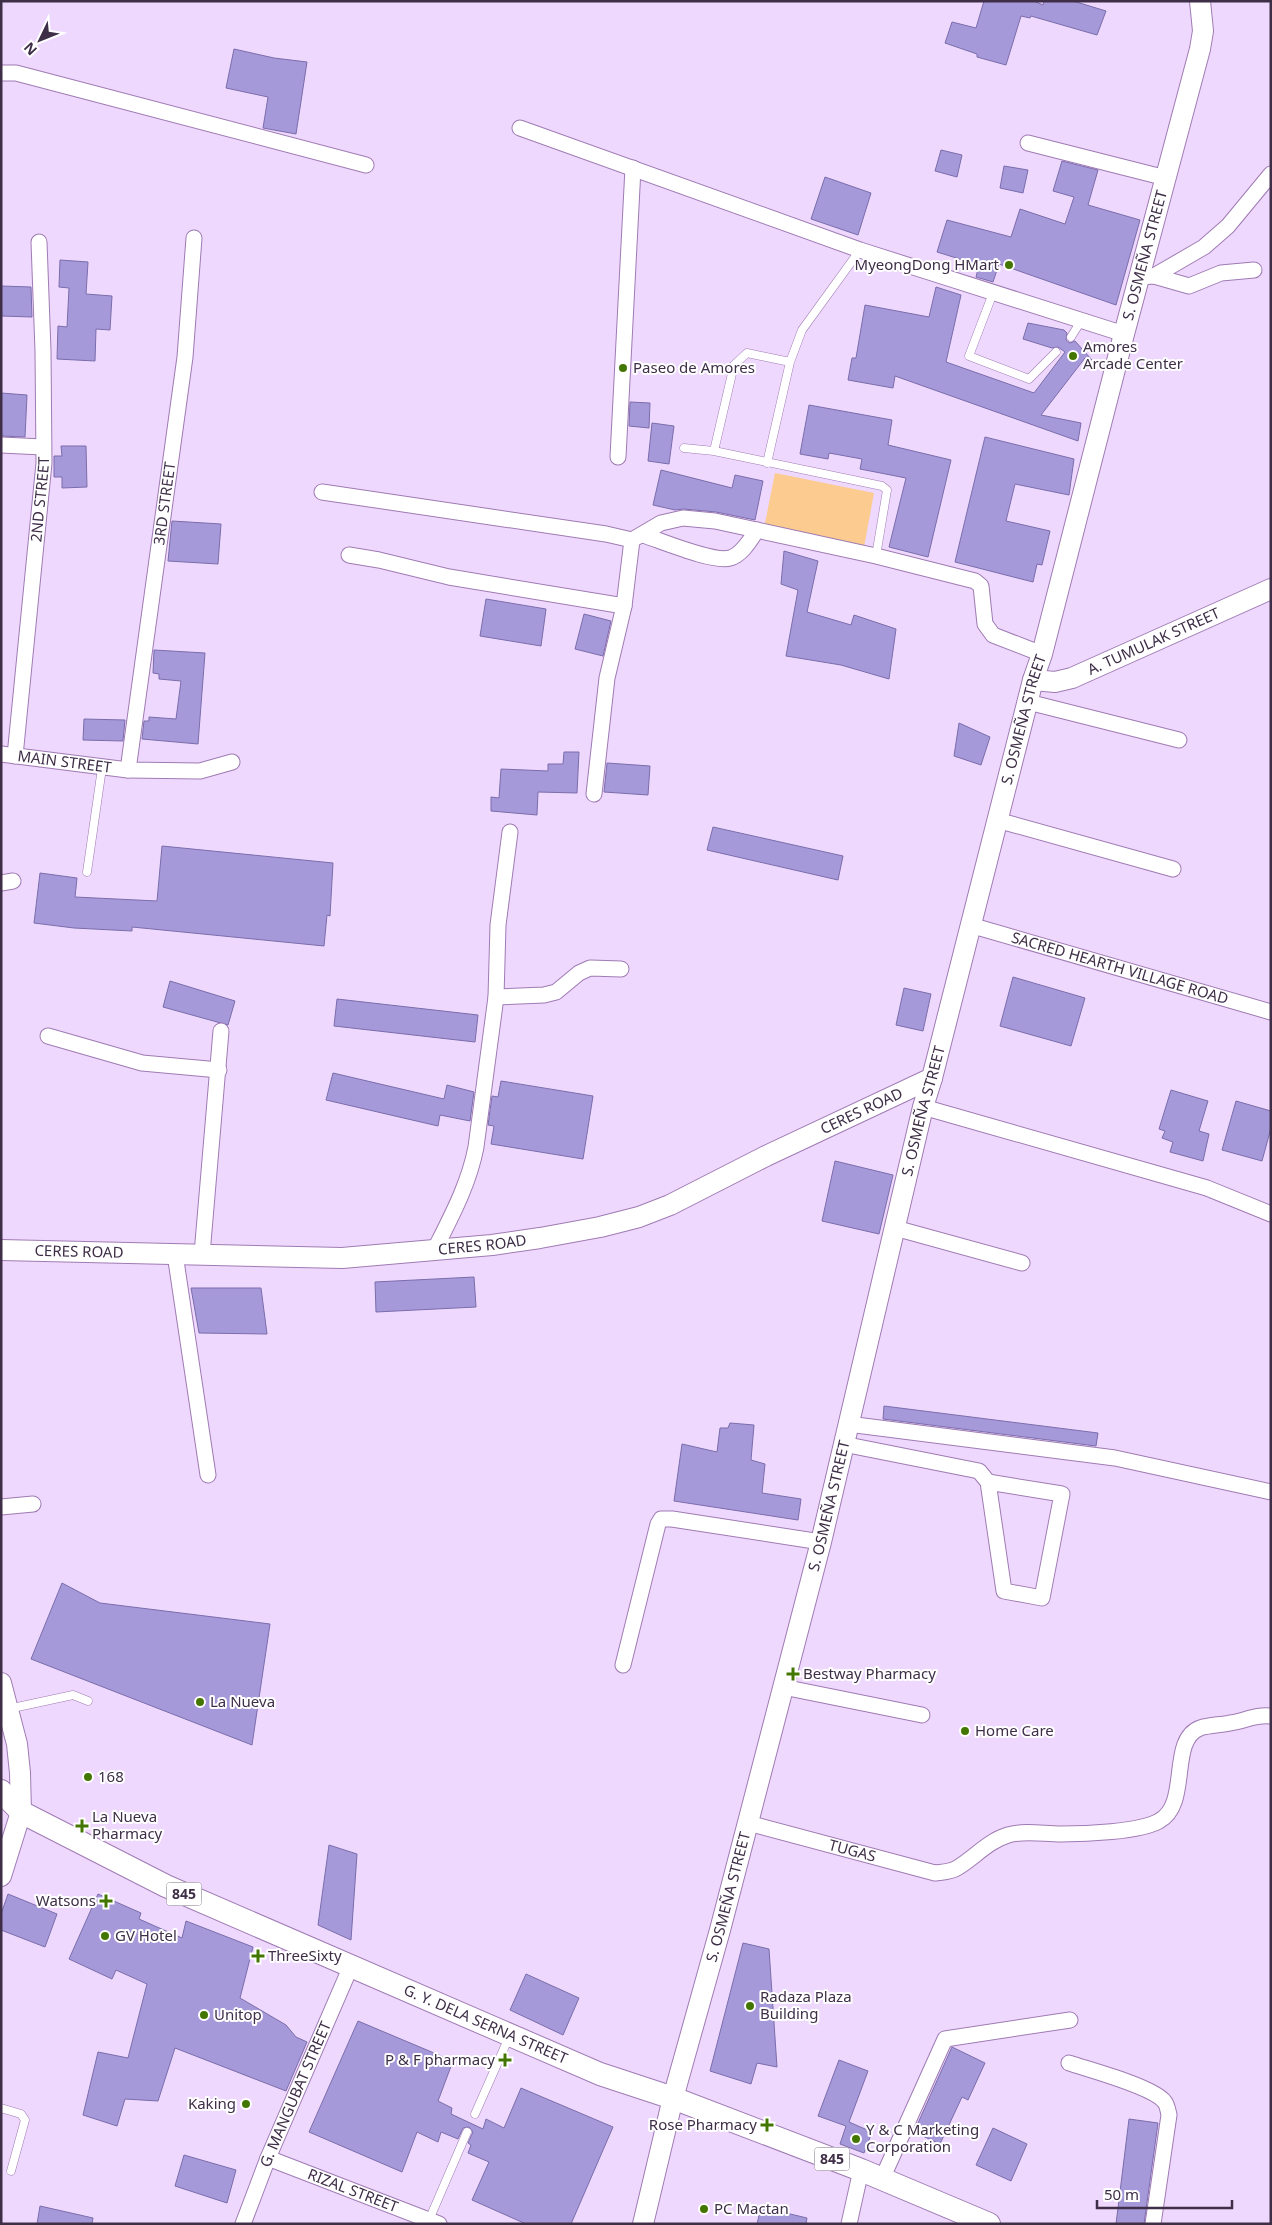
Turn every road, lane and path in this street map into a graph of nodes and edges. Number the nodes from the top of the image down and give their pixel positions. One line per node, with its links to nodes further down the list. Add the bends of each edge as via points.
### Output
1 (1199, 2): 8 (street, S. OSMEÑA STREET, via 1203,31 1200,49)
2 (1, 73): 5 (street, via 16,73)
3 (520, 128): 6 (street)
4 (1028, 143): 8 (street)
5 (366, 165)
6 (633, 168): 11 (street); 24 (street)
7 (1271, 174): 13 (street, via 1228,226 1210,242)
8 (1166, 178): 13 (street, S. OSMEÑA STREET)
9 (194, 238): 40 (street, 3RD STREET, via 185,357)
10 (39, 242): 21 (street, 2ND STREET)
11 (860, 250): 14 (street); 19 (lane, via 808,321)
12 (1254, 270): 13 (street, via 1221,273 1189,286)
13 (1147, 277): 16 (street, S. OSMEÑA STREET)
14 (993, 293): 15 (street); 18 (lane, via 969,356 1029,379)
15 (1081, 321): 16 (street); 17 (lane)
16 (1124, 334): 33 (street, S. OSMEÑA STREET)
17 (1071, 337)
18 (1056, 352)
19 (790, 362): 23 (lane, via 743,354 734,365); 25 (lane)
20 (1, 445): 21 (street)
21 (43, 447): 37 (street, 2ND STREET, via 42,497)
22 (684, 448): 23 (lane)
23 (714, 451): 25 (lane)
24 (618, 457)
25 (768, 463): 30 (lane, via 882,486 887,490)
26 (322, 492): 28 (street)
27 (758, 530): 28 (street, via 683,518 661,523); 28 (street, via 731,558 715,559); 30 (street)
28 (638, 537): 32 (street)
29 (349, 555): 32 (street, via 449,577)
30 (876, 556): 33 (street, via 975,581 981,586 985,624 993,635)
31 (1271, 589): 34 (street, A. TUMULAK STREET, via 1072,678 1055,682)
32 (624, 606): 41 (street, via 607,678)
33 (1042, 654): 34 (street, S. OSMEÑA STREET)
34 (1033, 680): 35 (street, S. OSMEÑA STREET)
35 (1028, 702): 36 (street); 42 (street, S. OSMEÑA STREET)
36 (1179, 740)
37 (8, 755): 39 (street, MAIN STREET)
38 (232, 762): 40 (street, MAIN STREET, via 200,771)
39 (102, 768): 40 (street, MAIN STREET); 45 (lane)
40 (128, 770)
41 (594, 794)
42 (997, 820): 44 (street); 46 (street, S. OSMEÑA STREET)
43 (510, 832): 48 (street, via 498,925)
44 (1173, 869)
45 (87, 872)
46 (970, 925): 49 (street, SACRED HEARTH VILLAGE ROAD); 53 (street, S. OSMEÑA STREET)
47 (621, 968): 48 (street, via 590,968 556,992 544,995)
48 (496, 997): 58 (street, via 472,1164 454,1212)
49 (1271, 1012)
50 (221, 1031): 52 (street)
51 (48, 1036): 52 (street, via 142,1063)
52 (218, 1070): 60 (street)
53 (932, 1078): 54 (street, S. OSMEÑA STREET); 58 (street, CERES ROAD, via 639,1217 540,1238)
54 (923, 1107): 55 (street, via 1207,1188); 56 (street, S. OSMEÑA STREET)
55 (1271, 1214)
56 (895, 1228): 61 (street); 62 (street, S. OSMEÑA STREET)
57 (1, 1250): 59 (street, CERES ROAD)
58 (434, 1251): 60 (street, CERES ROAD, via 342,1258)
59 (174, 1254): 60 (street, CERES ROAD); 64 (street)
60 (202, 1254)
61 (1022, 1263)
62 (848, 1424): 63 (street, S. OSMEÑA STREET); 66 (street, via 1115,1458)
63 (843, 1444): 65 (street, via 979,1471); 69 (street, S. OSMEÑA STREET)
64 (208, 1475)
65 (988, 1482): 65 (street, via 1004,1591 1042,1598 1062,1494)
66 (1271, 1492)
67 (33, 1504): 68 (street)
68 (1, 1508)
69 (821, 1542): 70 (street, via 662,1519 658,1524); 72 (street, S. OSMEÑA STREET)
70 (623, 1666)
71 (1, 1684): 74 (street)
72 (783, 1687): 75 (street); 79 (street, S. OSMEÑA STREET)
73 (88, 1701): 74 (lane, via 73,1695)
74 (8, 1709): 78 (street, via 17,1744)
75 (922, 1715)
76 (1271, 1716): 79 (street, TUGAS, via 1255,1716 1194,1732 1185,1742 1174,1804 1160,1821 1137,1828 1062,1834 1031,1832 1007,1836 956,1870 935,1874)
77 (1, 1790): 78 (main road, G. Y. DELA SERNA STREET / 845)
78 (21, 1812): 80 (street); 81 (main road, G. Y. DELA SERNA STREET / 845, via 166,1886)
79 (748, 1823): 85 (street, S. OSMEÑA STREET)
80 (1, 1876)
81 (351, 1966): 83 (main road, G. Y. DELA SERNA STREET / 845); 89 (street, G. MANGUBAT STREET)
82 (1070, 2020): 92 (street, via 945,2039)
83 (510, 2035): 85 (main road, G. Y. DELA SERNA STREET / 845, via 600,2074); 87 (lane)
84 (1069, 2063): 98 (street, via 1150,2091 1164,2100 1168,2107)
85 (674, 2098): 90 (main road, G. Y. DELA SERNA STREET / 845); 95 (street, S. OSMEÑA STREET)
86 (1, 2108): 91 (lane, via 21,2114 25,2120)
87 (474, 2114)
88 (467, 2132): 93 (lane)
89 (268, 2158): 93 (street, RIZAL STREET); 94 (street, G. MANGUBAT STREET)
90 (861, 2170): 92 (main road, G. Y. DELA SERNA STREET / 845); 96 (street)
91 (11, 2171)
92 (882, 2179): 97 (main road, G. Y. DELA SERNA STREET / 845)
93 (434, 2222)
94 (244, 2224)
95 (643, 2224)
96 (849, 2224)
97 (989, 2224)
98 (1152, 2224)

